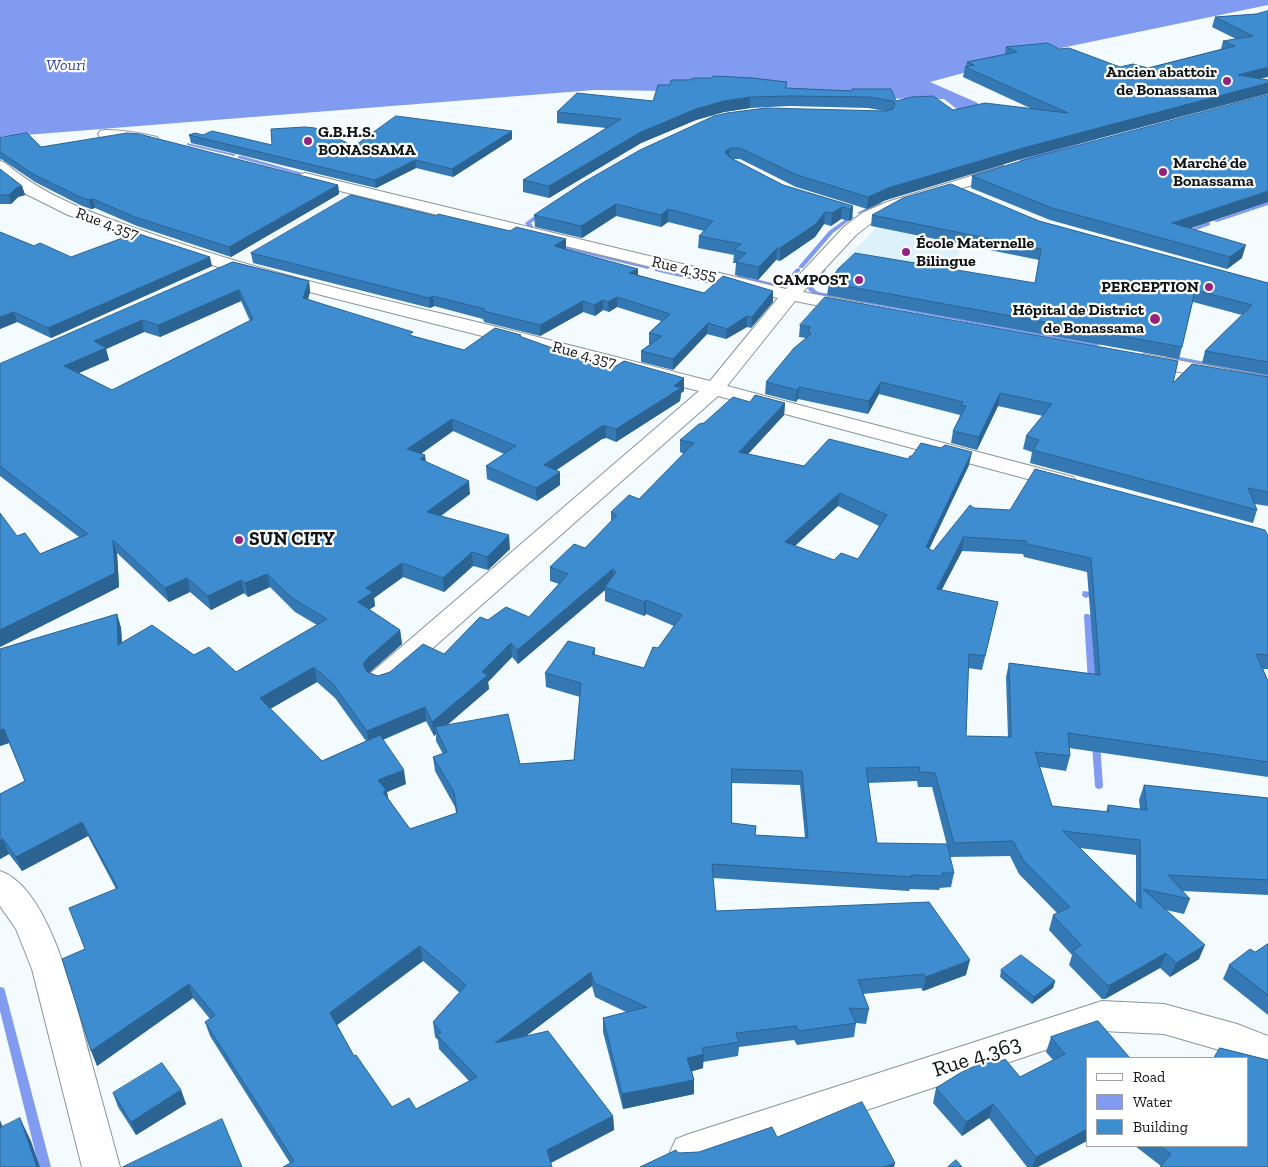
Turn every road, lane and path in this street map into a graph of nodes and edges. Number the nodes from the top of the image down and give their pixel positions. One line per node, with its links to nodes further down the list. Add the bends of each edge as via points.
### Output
1 (105, 134): 2 (street, via 141,137)
2 (169, 144)
3 (0, 166): 14 (street, Rue 4.357, via 32,193 62,207 180,251)
4 (1017, 166): 6 (street)
5 (292, 175): 7 (street, Rue 4.355)
6 (950, 187): 8 (street); 11 (street, via 893,205)
7 (358, 192): 9 (street); 13 (street, Rue 4.355)
8 (975, 198)
9 (342, 202)
10 (851, 212): 11 (street)
11 (868, 218): 16 (street, via 850,232)
12 (533, 219): 13 (street)
13 (516, 230): 16 (street, Rue 4.355)
14 (241, 261): 15 (street); 20 (street, Rue 4.357)
15 (210, 276)
16 (790, 295): 17 (street, Rue 4.355); 20 (street)
17 (867, 309)
18 (1128, 357): 19 (street)
19 (1268, 383)
20 (714, 389): 21 (street, Rue 4.357); 22 (street)
21 (1086, 488)
22 (381, 678)
23 (0, 884): 26 (street, via 31,925 49,969)
24 (1268, 1052): 25 (street, Rue 4.363, via 1164,1019 1102,1016)
25 (689, 1152)
26 (100, 1167)

